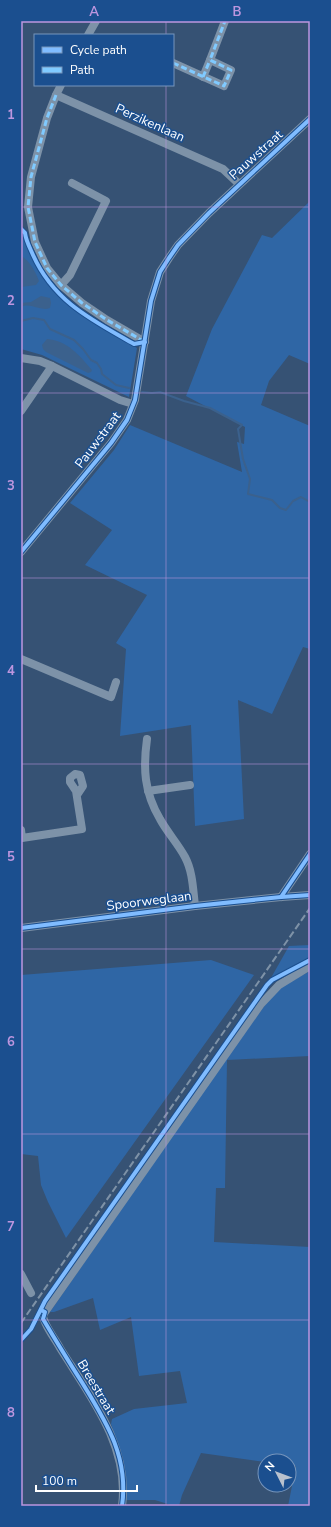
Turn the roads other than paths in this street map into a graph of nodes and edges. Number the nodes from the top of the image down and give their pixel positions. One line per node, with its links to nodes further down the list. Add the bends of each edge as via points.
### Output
1 (96, 21): 3 (street)
2 (225, 21): 4 (street)
3 (89, 34)
4 (210, 60): 6 (street); 6 (street, via 231,70 224,86)
5 (174, 64): 6 (street)
6 (204, 77)
7 (60, 86): 8 (street)
8 (56, 95): 11 (street, Perzikenlaan, via 223,169); 12 (street, via 31,177 28,207 35,242 48,268)
9 (310, 120): 11 (street, Pauwstraat)
10 (72, 183): 12 (street, via 106,201 70,275)
11 (239, 184): 13 (street, Pauwstraat, via 178,245 160,272 151,301)
12 (61, 285): 13 (street, via 107,320)
13 (145, 342): 16 (street, Pauwstraat)
14 (21, 358): 15 (street)
15 (52, 366): 16 (street); 17 (street)
16 (133, 404): 18 (street, Pauwstraat, via 125,424 111,443)
17 (21, 412)
18 (21, 552)
19 (21, 659): 20 (street, via 111,697)
20 (116, 682)
21 (147, 738): 23 (street, via 144,760)
22 (190, 785): 23 (street)
23 (148, 791): 29 (street, via 159,819 186,858)
24 (77, 794): 25 (street, via 82,829 22,838)
25 (21, 830)
26 (310, 854): 28 (street)
27 (310, 895): 28 (street, Spoorweglaan)
28 (281, 897): 29 (street, Spoorweglaan)
29 (195, 906): 30 (street, Spoorweglaan)
30 (21, 928)
31 (310, 966): 34 (street, Breestraat, via 279,985 261,1004 43,1315 52,1335 114,1439 121,1463)
32 (21, 1274): 33 (street)
33 (31, 1294)
34 (122, 1506)

